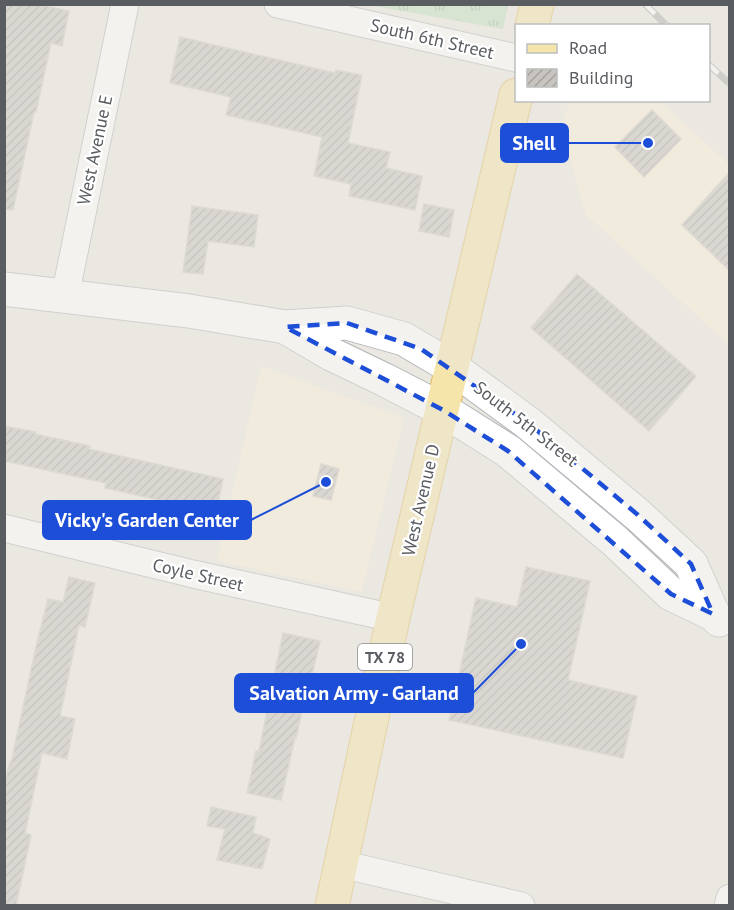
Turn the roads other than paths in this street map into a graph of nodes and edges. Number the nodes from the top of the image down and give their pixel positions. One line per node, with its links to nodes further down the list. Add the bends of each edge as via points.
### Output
1 (125, 4): 8 (street, West Avenue E)
2 (278, 4): 5 (street, South 6th Street)
3 (537, 4): 4 (main road)
4 (532, 24)
5 (515, 57)
6 (515, 99): 10 (main road, West Avenue D / TX 78)
7 (4, 289): 8 (street, South 5th Street)
8 (65, 296): 9 (street, South 5th Street)
9 (285, 327): 10 (street, South 5th Street, via 347,322 404,339); 11 (street, South 5th Street)
10 (453, 368): 11 (main road, West Avenue D / TX 78); 14 (street, South 5th Street, via 528,423 638,514 691,564)
11 (443, 410): 13 (main road, West Avenue D / TX 78); 14 (street, South 5th Street, via 508,451 671,594)
12 (4, 528): 13 (street, Coyle Street)
13 (393, 618): 15 (main road, West Avenue D / TX 78)
14 (721, 622)
15 (341, 864): 17 (main road, West Avenue D / TX 78); 18 (street)
16 (729, 898): 19 (street)
17 (332, 906)
18 (521, 906)
19 (728, 906)

